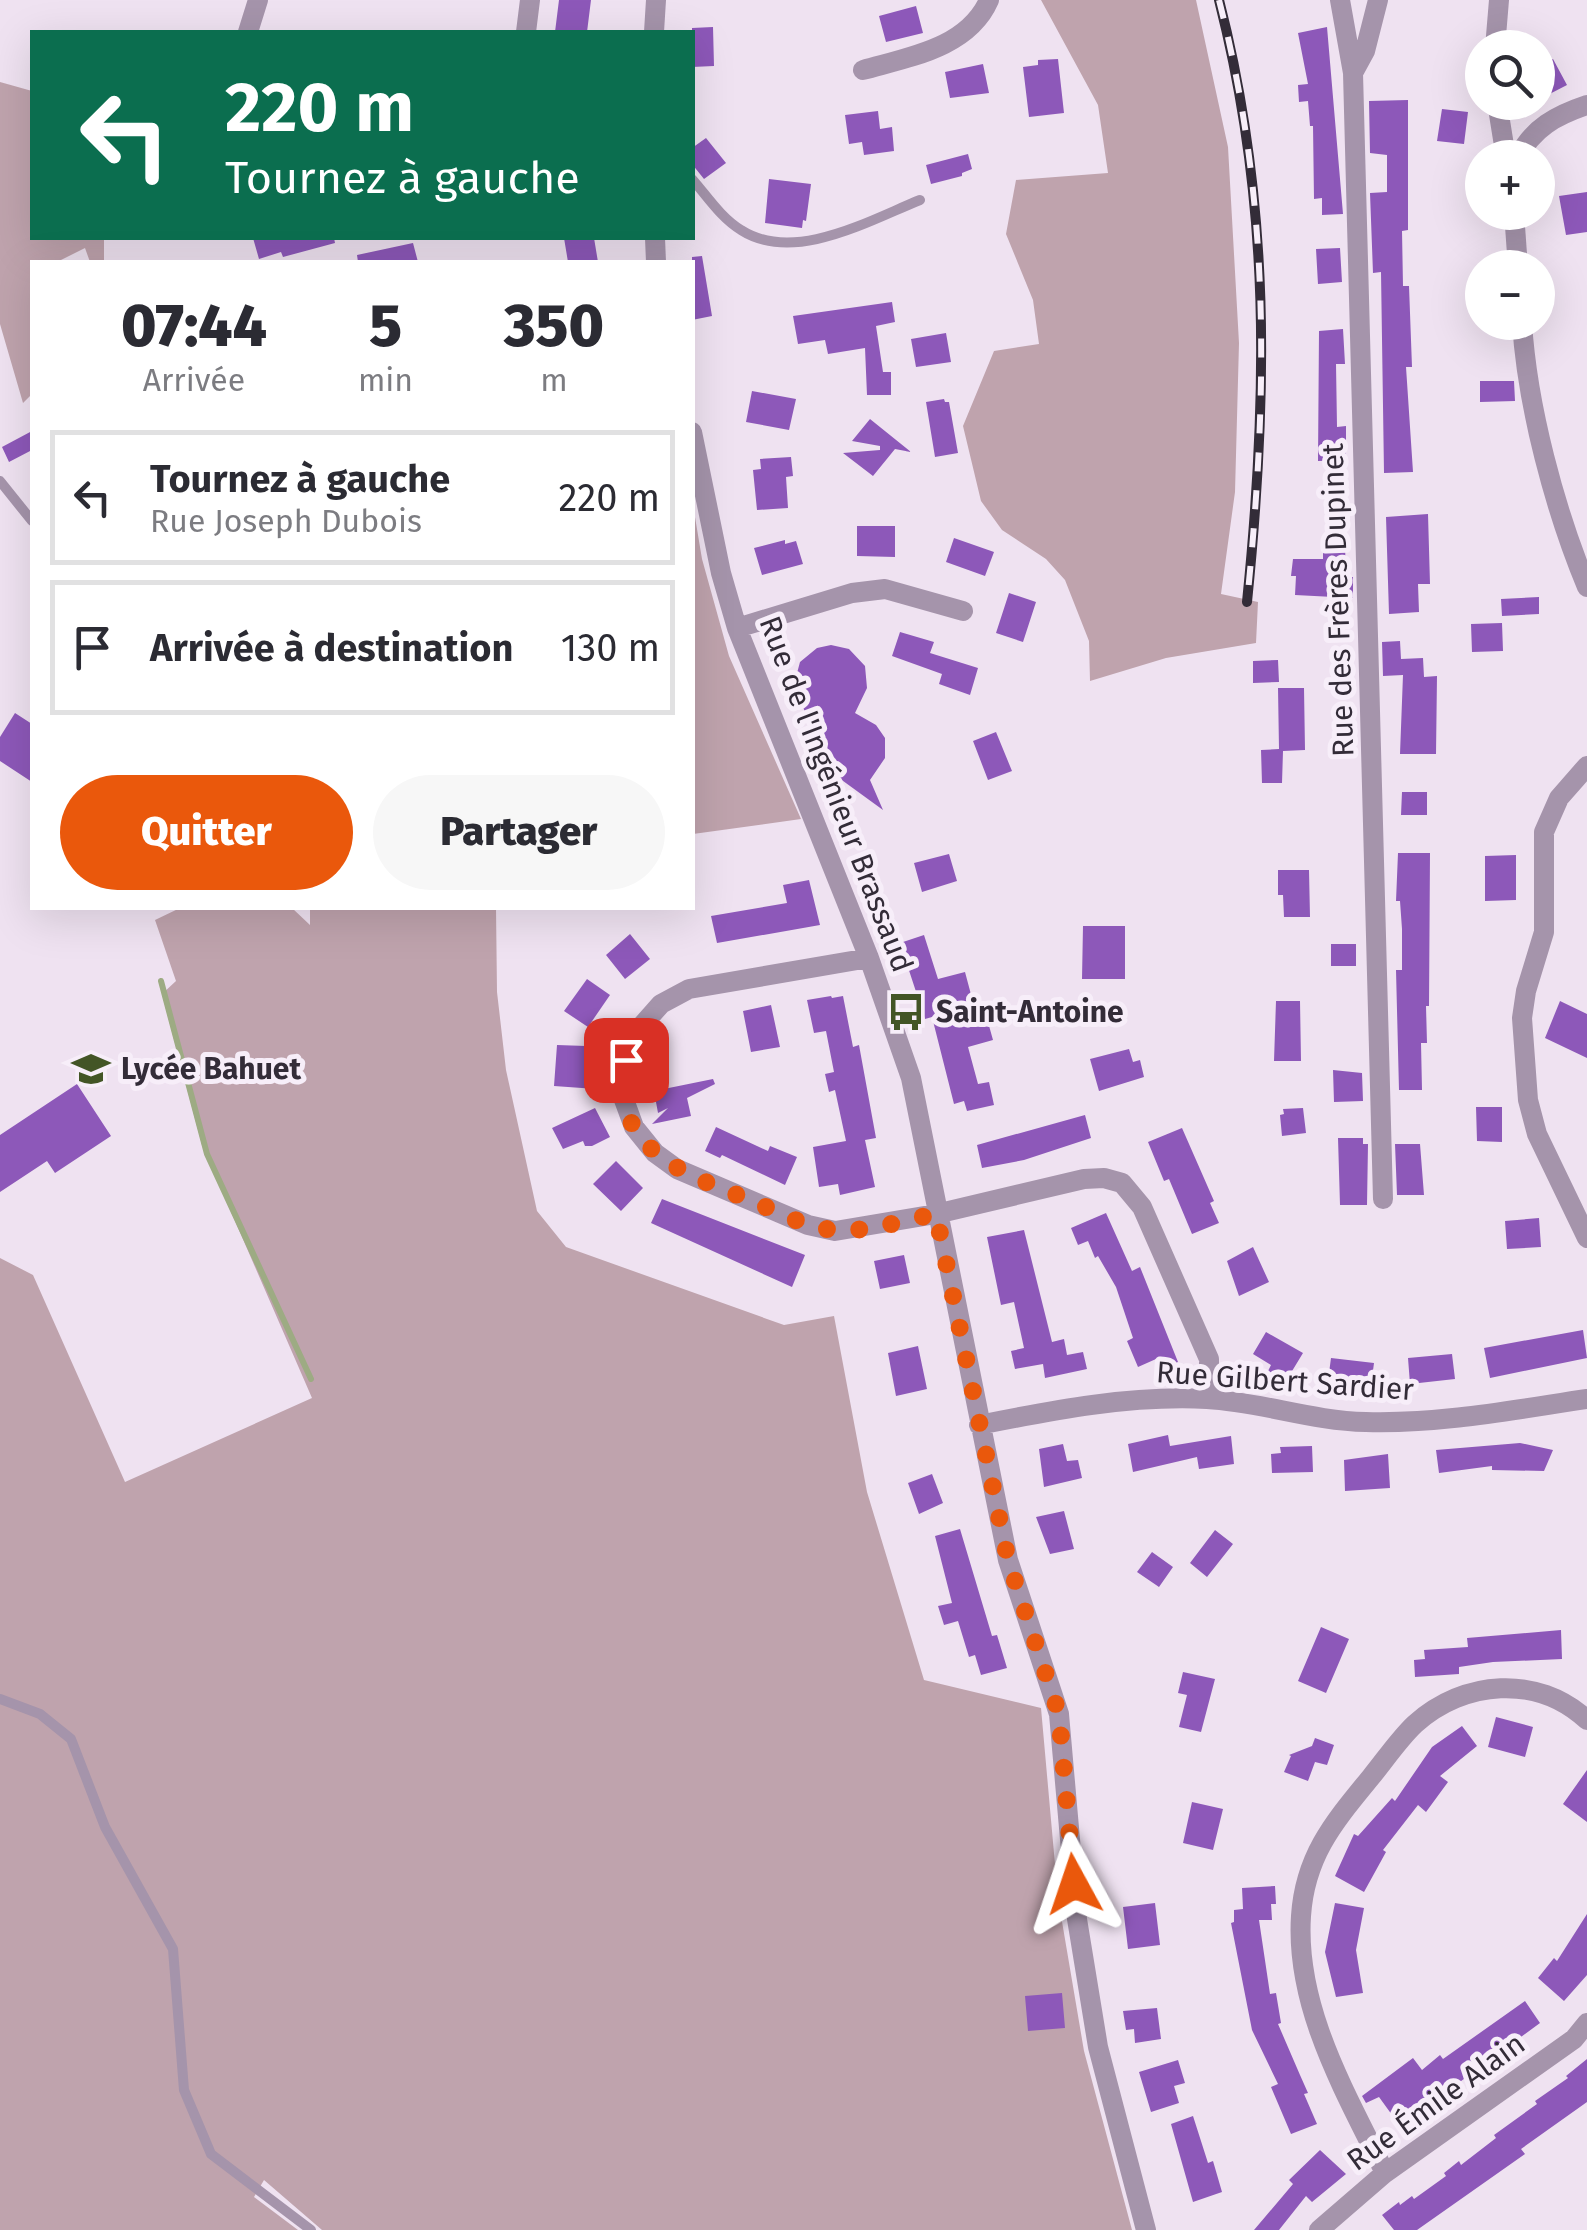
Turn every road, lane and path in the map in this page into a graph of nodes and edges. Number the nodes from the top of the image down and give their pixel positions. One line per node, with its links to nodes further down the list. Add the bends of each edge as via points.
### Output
1 (258, 0): 8 (street)
2 (530, 0): 9 (street)
3 (656, 0): 10 (street)
4 (989, 0): 12 (street, via 981,19 939,48)
5 (1340, 0): 13 (street, Rue des Frères Dupinet)
6 (1378, 0): 13 (street)
7 (1499, 0): 11 (street)
8 (249, 30)
9 (526, 30)
10 (654, 30)
11 (1496, 30)
12 (864, 70)
13 (1353, 73): 27 (street, Rue des Frères Dupinet)
14 (1587, 105): 15 (street, via 1556,115)
15 (1527, 140)
16 (695, 182): 17 (lane, via 726,219 766,241 836,233)
17 (920, 200)
18 (1523, 340): 22 (street, via 1556,499)
19 (695, 446): 24 (street, Rue de l'Ingénieur Brassaud)
20 (0, 481): 21 (lane)
21 (30, 518)
22 (1587, 588)
23 (963, 611): 24 (street, via 886,589 852,592)
24 (737, 628): 26 (street, Rue de l'Ingénieur Brassaud)
25 (1587, 766): 29 (street, via 1559,798 1544,832 1544,932 1522,1018 1537,1134)
26 (869, 958): 28 (street, Rue de l'Ingénieur Brassaud, via 911,1078); 28 (street, via 689,989 661,1004 637,1031 623,1097 654,1154 808,1225 860,1229)
27 (1383, 1199)
28 (936, 1214): 30 (street, via 1084,1180 1122,1183 1142,1207 1209,1360); 32 (street, Rue de l'Ingénieur Brassaud)
29 (1587, 1238)
30 (1209, 1399): 31 (street, Rue Gilbert Sardier, via 1365,1422 1446,1420); 32 (street, Rue Gilbert Sardier, via 1119,1401)
31 (1587, 1399)
32 (980, 1425): 38 (street, Rue de l'Ingénieur Brassaud, via 1008,1560 1059,1714 1076,1919 1098,2047)
33 (0, 1699): 37 (lane, via 40,1714 71,1739 105,1827 172,1949 184,2090 211,2154)
34 (1587, 1720): 36 (street, via 1550,1695 1514,1688 1448,1700 1414,1725 1310,1862 1301,1916 1304,1974 1327,2054)
35 (1587, 2023): 36 (street, Rue Émile Alain, via 1574,2039)
36 (1386, 2173): 39 (street, Rue Émile Alain)
37 (311, 2230)
38 (1146, 2230)
39 (1319, 2230)

